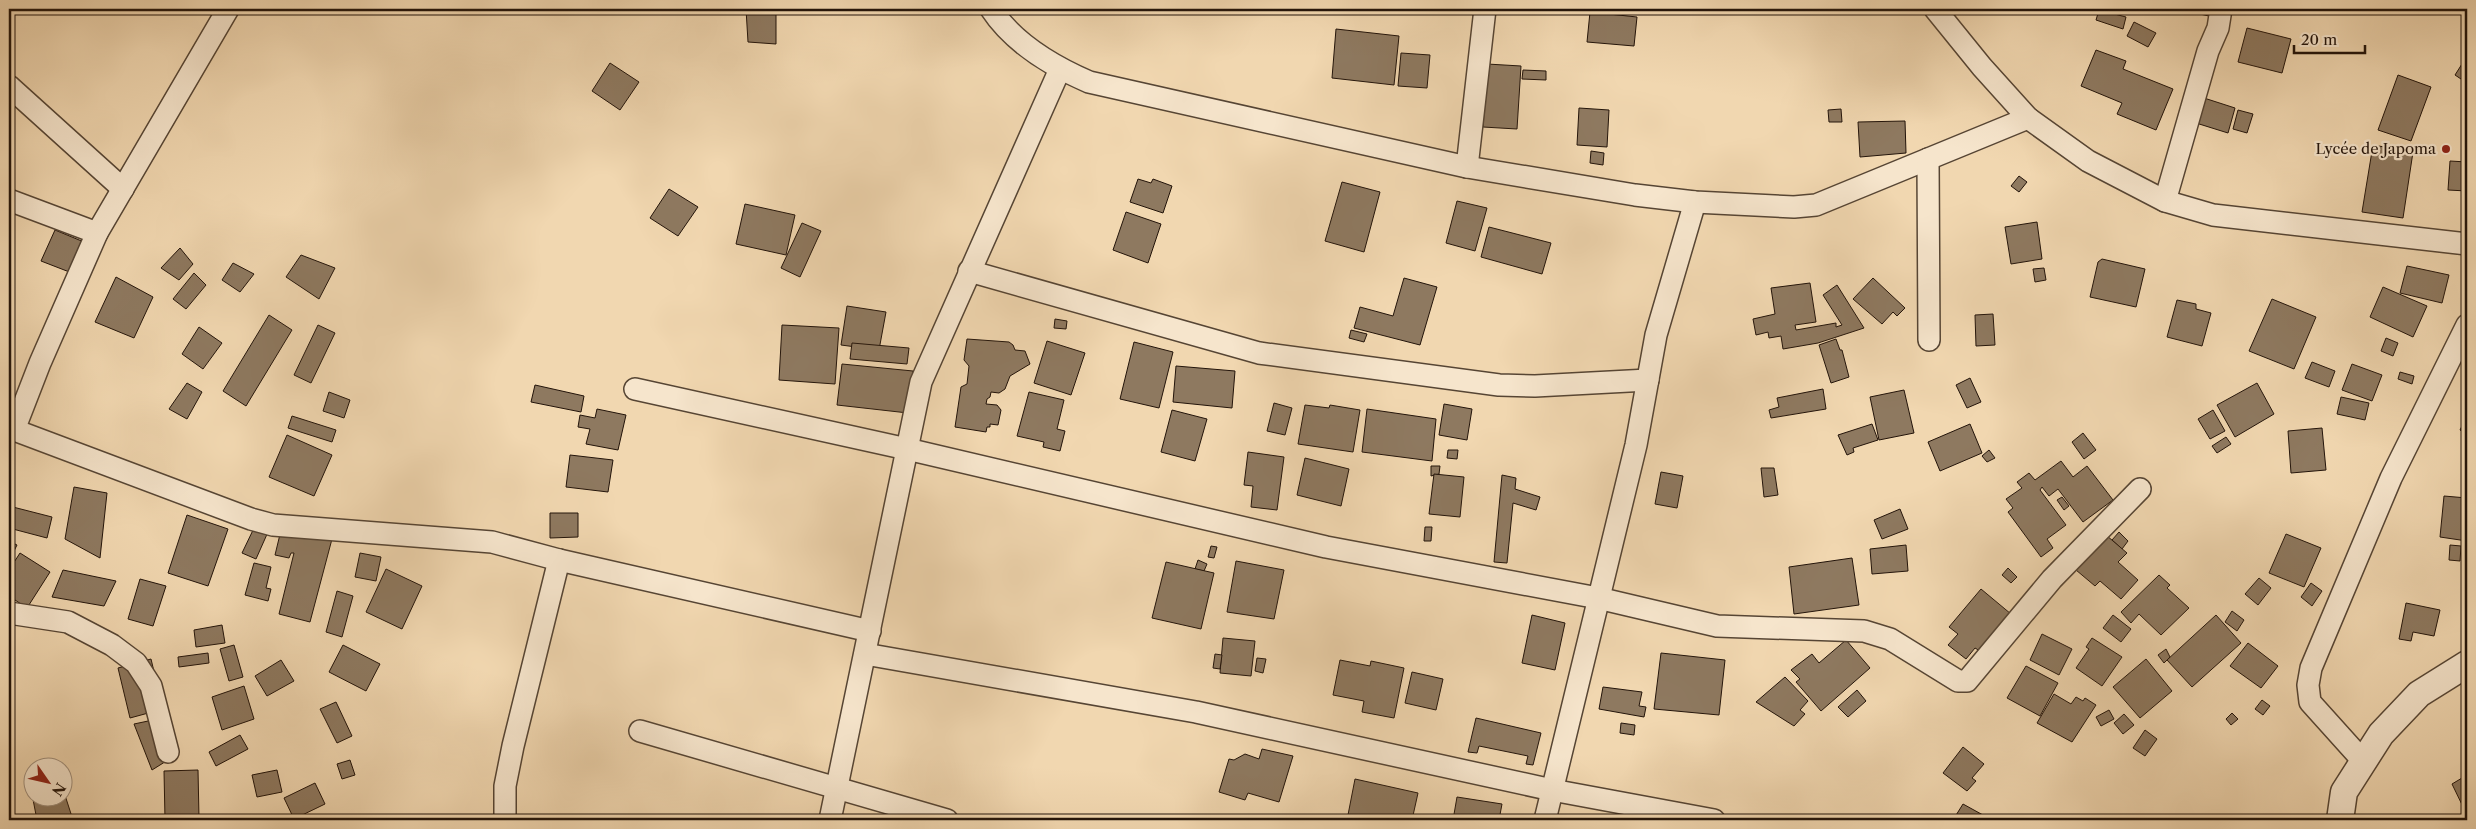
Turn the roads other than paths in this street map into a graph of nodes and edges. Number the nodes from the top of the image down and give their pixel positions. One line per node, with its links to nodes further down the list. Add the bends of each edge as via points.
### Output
1 (228, 9): 11 (street)
2 (991, 9): 6 (street, via 1018,40)
3 (1485, 9): 10 (street)
4 (1935, 9): 8 (street)
5 (2221, 9): 13 (street)
6 (1060, 69): 10 (street, via 1089,82); 17 (street)
7 (9, 86): 11 (street)
8 (2028, 118): 9 (street); 13 (street, via 2088,161)
9 (1928, 159): 14 (street, via 1816,205 1794,207); 19 (street)
10 (1467, 167): 14 (street)
11 (122, 189): 15 (street)
12 (9, 200): 15 (street)
13 (2165, 201): 16 (street, via 2212,215)
14 (1695, 202): 20 (street, via 1656,335)
15 (97, 233): 22 (street)
16 (2467, 244)
17 (969, 271): 20 (street, via 1259,352 1499,385); 23 (street, via 921,382)
18 (2467, 325): 33 (street, via 2392,478 2311,668 2310,702)
19 (1929, 340)
20 (1648, 380): 26 (street, via 1636,445)
21 (634, 389): 23 (street)
22 (12, 429): 25 (street, via 273,525 492,542)
23 (907, 449): 26 (street, via 1326,547); 28 (street)
24 (2140, 489): 26 (street, via 2052,579 1967,681 1951,678 1890,639 1864,631 1717,626)
25 (559, 560): 28 (street); 36 (street, via 513,746 505,786)
26 (1598, 598): 35 (street)
27 (9, 613): 32 (street, via 68,622 112,645 136,663 151,686)
28 (870, 631): 29 (street)
29 (865, 654): 34 (street); 35 (street, via 1196,712)
30 (2467, 664): 33 (street, via 2419,694 2381,734)
31 (640, 732): 34 (street)
32 (168, 752)
33 (2364, 762): 41 (street, via 2344,792)
34 (837, 788): 37 (street); 38 (street)
35 (1552, 790): 39 (street); 40 (street)
36 (505, 820)
37 (830, 820)
38 (947, 820)
39 (1545, 820)
40 (1714, 820)
41 (2340, 820)

